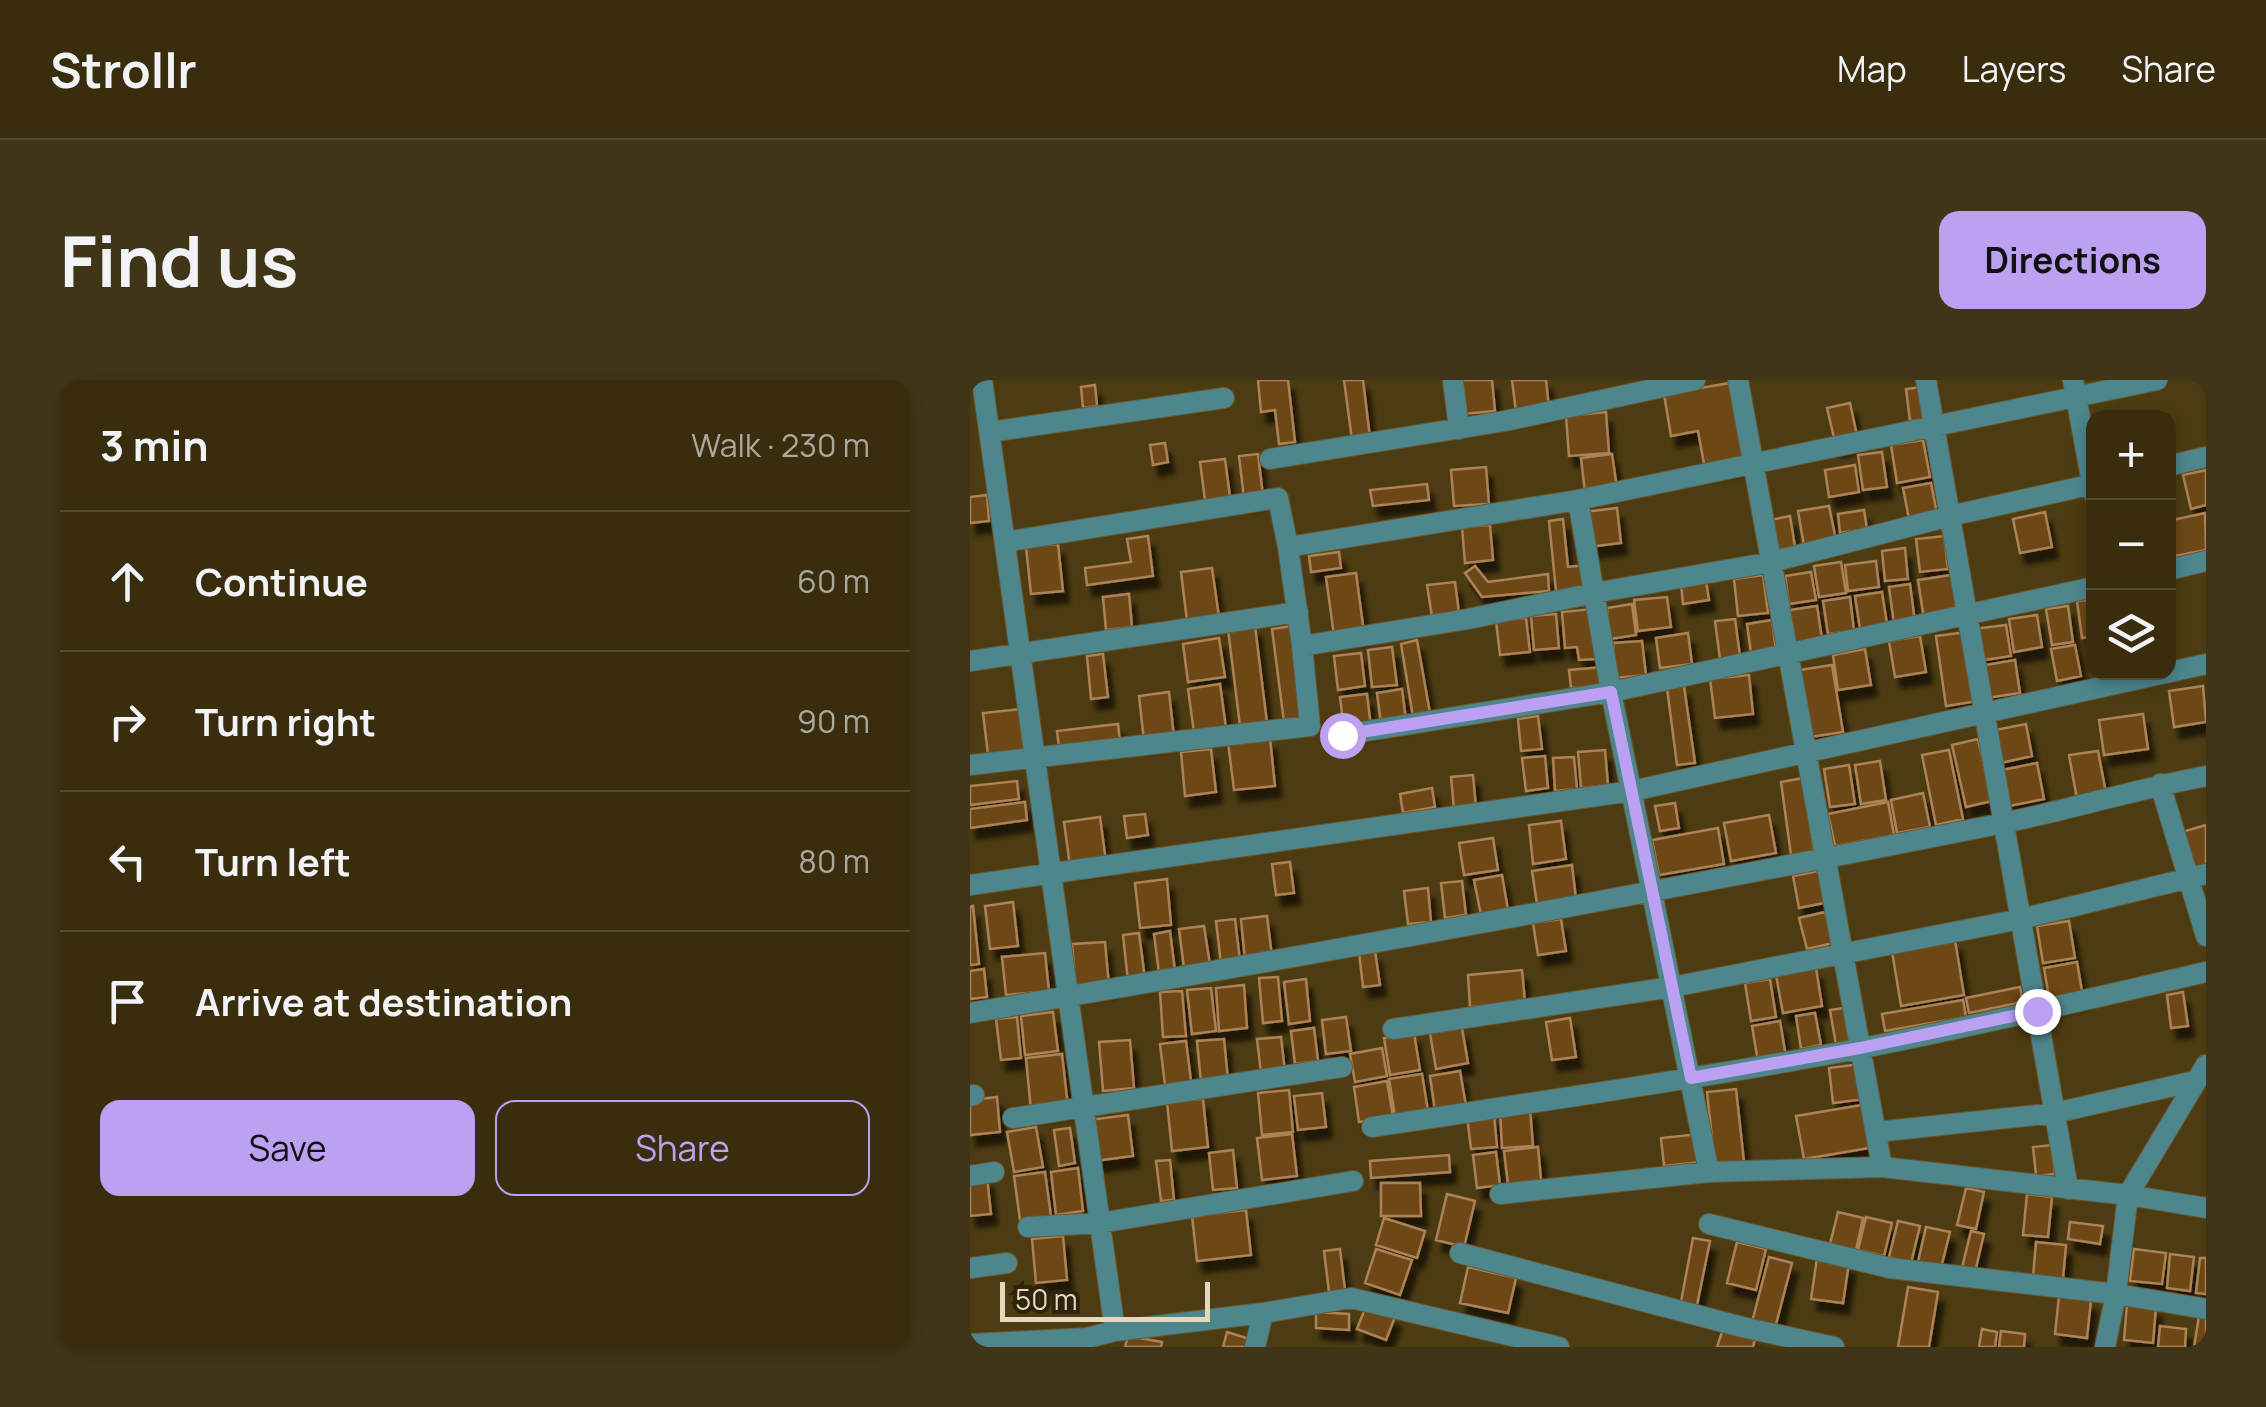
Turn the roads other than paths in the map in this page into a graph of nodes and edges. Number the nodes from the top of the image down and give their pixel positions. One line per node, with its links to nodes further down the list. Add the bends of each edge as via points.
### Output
1 (982, 380): 11 (street)
2 (1453, 380): 10 (street)
3 (1696, 380): 10 (street)
4 (1738, 380): 15 (street)
5 (1926, 380): 9 (street)
6 (2157, 380): 7 (street)
7 (2074, 389): 9 (street); 12 (street)
8 (1224, 398): 11 (street)
9 (1934, 427): 15 (street); 19 (street)
10 (1459, 429): 14 (street)
11 (990, 432): 20 (street)
12 (2086, 452)
13 (2206, 458): 16 (street)
14 (1270, 459)
15 (1754, 464): 18 (street); 23 (street)
16 (2176, 464)
17 (2086, 489): 19 (street)
18 (1578, 500): 21 (street); 26 (street)
19 (1950, 516): 23 (street); 28 (street)
20 (1005, 542): 21 (street, via 1278,498); 30 (street)
21 (1288, 547): 27 (street)
22 (2206, 561): 24 (street)
23 (1772, 562): 26 (street); 31 (street)
24 (2176, 568)
25 (2086, 589): 28 (street)
26 (1594, 593): 29 (street); 36 (street)
27 (1298, 612): 29 (street); 30 (street)
28 (1967, 615): 31 (street); 37 (street)
29 (1302, 646): 40 (street, via 1310,726)
30 (1020, 654): 32 (street); 40 (street)
31 (1788, 654): 36 (street); 39 (street)
32 (970, 661)
33 (2206, 664): 34 (street)
34 (2176, 669)
35 (2117, 680): 37 (street)
36 (1611, 692): 38 (street); 44 (street)
37 (1984, 712): 39 (street); 45 (street)
38 (1342, 735)
39 (1806, 753): 44 (street); 46 (street)
40 (1035, 757): 41 (street); 47 (street)
41 (970, 765)
42 (2206, 776): 43 (street)
43 (2160, 784): 45 (street); 48 (street)
44 (1632, 791): 47 (street); 50 (street)
45 (2005, 823): 46 (street); 51 (street)
46 (1826, 857): 50 (street); 53 (street)
47 (1051, 874): 49 (street); 56 (street)
48 (2198, 877): 51 (street); 52 (street)
49 (970, 885)
50 (1652, 891): 55 (street); 56 (street)
51 (2021, 919): 53 (street); 57 (street)
52 (2206, 936)
53 (1843, 954): 55 (street); 60 (street)
54 (2206, 972): 57 (street)
55 (1672, 987): 59 (street); 63 (street)
56 (1068, 996): 58 (street); 64 (street)
57 (2037, 1011): 60 (street); 65 (street)
58 (970, 1013)
59 (1393, 1029)
60 (1860, 1048): 63 (street); 68 (street)
61 (1342, 1067): 64 (street)
62 (2201, 1073): 65 (street); 76 (street)
63 (1691, 1078): 67 (street); 71 (street)
64 (1084, 1106): 66 (street); 78 (street)
65 (2055, 1113): 68 (street); 74 (street)
66 (1013, 1118)
67 (1372, 1127)
68 (1876, 1132): 69 (street)
69 (1882, 1167): 71 (street); 74 (street)
70 (994, 1172): 72 (street)
71 (1709, 1172): 75 (street)
72 (970, 1176)
73 (1354, 1181): 78 (street)
74 (2068, 1189): 76 (street)
75 (1500, 1194)
76 (2128, 1194): 77 (street); 84 (street)
77 (2206, 1208)
78 (1100, 1223): 80 (street); 88 (street)
79 (1709, 1224): 84 (street, via 1890,1268)
80 (1028, 1228)
81 (1460, 1253): 96 (street)
82 (1007, 1263): 83 (street)
83 (970, 1268)
84 (2116, 1294): 85 (street); 97 (street)
85 (2206, 1309)
86 (1263, 1313): 87 (street); 89 (street, via 1351,1298); 94 (street)
87 (1172, 1324): 88 (street); 93 (street)
88 (1115, 1331): 90 (street)
89 (1478, 1338): 95 (street)
90 (1086, 1342): 92 (street)
91 (970, 1344): 92 (street)
92 (1002, 1344)
93 (1168, 1347)
94 (1255, 1347)
95 (1559, 1347)
96 (1834, 1347)
97 (2104, 1347)

